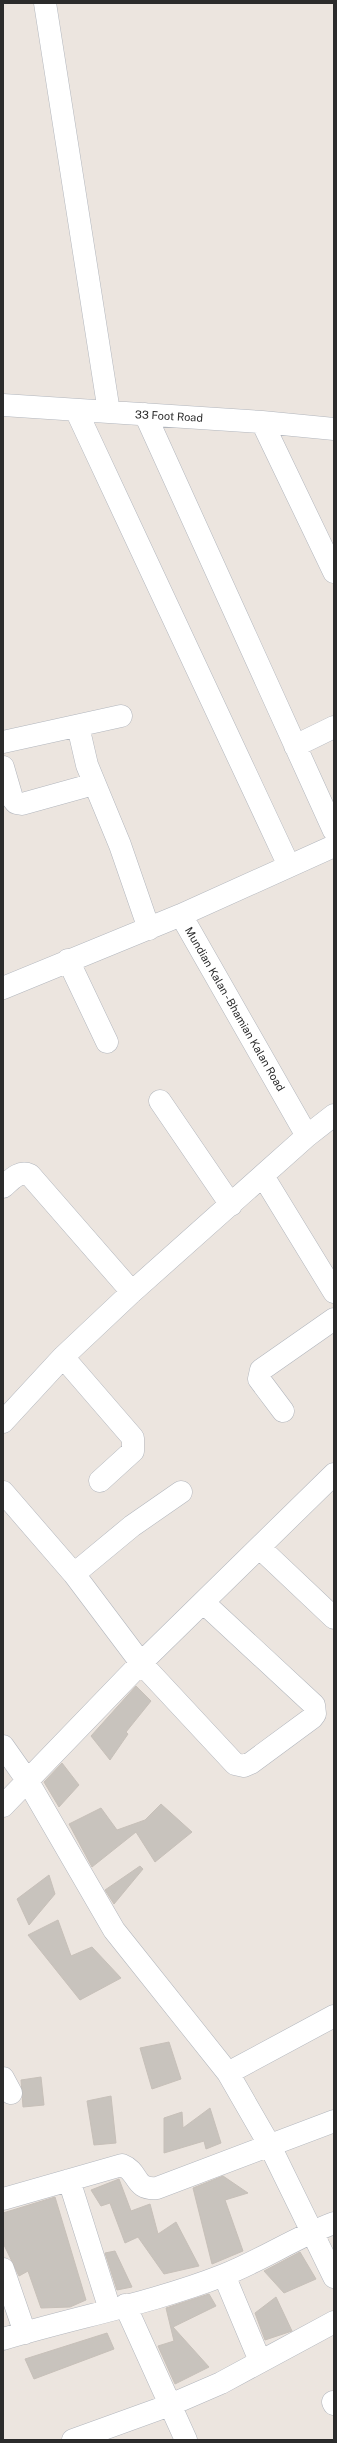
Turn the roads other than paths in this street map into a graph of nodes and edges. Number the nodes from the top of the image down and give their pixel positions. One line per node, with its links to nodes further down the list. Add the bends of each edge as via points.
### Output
1 (45, 3): 4 (street)
2 (3, 405): 3 (street, 33 Foot Road)
3 (76, 410): 4 (street, 33 Foot Road); 18 (street)
4 (109, 412): 5 (street, 33 Foot Road)
5 (145, 414): 6 (street, 33 Foot Road); 13 (street)
6 (262, 422): 7 (street, 33 Foot Road); 8 (street)
7 (334, 429)
8 (334, 572)
9 (121, 716): 10 (street)
10 (78, 726): 12 (street); 15 (street)
11 (334, 727): 13 (street)
12 (3, 742)
13 (295, 746): 16 (street)
14 (3, 768): 15 (street, via 12,798 16,803 22,804)
15 (94, 784): 20 (street, via 120,845)
16 (334, 831)
17 (334, 846): 18 (street)
18 (289, 866): 19 (street)
19 (181, 915): 20 (street, Mundian Kalan - Bhamian Kalan Road); 26 (street, Mundian Kalan - Bhamian Kalan Road)
20 (149, 928): 21 (street, Mundian Kalan - Bhamian Kalan Road)
21 (68, 960): 22 (street, Mundian Kalan - Bhamian Kalan Road); 23 (street)
22 (3, 988)
23 (106, 1042)
24 (160, 1102): 29 (street)
25 (334, 1115): 26 (street)
26 (307, 1136): 27 (street)
27 (263, 1176): 29 (street); 31 (street)
28 (3, 1187): 30 (street, via 19,1174 30,1175)
29 (231, 1205): 30 (street)
30 (132, 1292): 33 (street)
31 (334, 1292)
32 (334, 1319): 34 (street, via 261,1370 259,1378)
33 (64, 1357): 35 (street); 37 (street, via 133,1438 133,1450)
34 (283, 1411)
35 (3, 1420)
36 (334, 1474): 40 (street)
37 (100, 1481)
38 (3, 1492): 41 (street)
39 (181, 1492): 41 (street, via 132,1526)
40 (260, 1548): 42 (street); 43 (street)
41 (74, 1574): 44 (street)
42 (204, 1603): 44 (street); 44 (street, via 314,1705 315,1714 312,1718 251,1763 244,1766 235,1764)
43 (334, 1618)
44 (141, 1663): 46 (street)
45 (3, 1746): 46 (street)
46 (27, 1780): 47 (street); 49 (street, via 114,1930)
47 (3, 1806)
48 (334, 2016): 49 (street)
49 (228, 2073): 51 (street)
50 (334, 2121): 51 (street)
51 (270, 2146): 52 (street, via 157,2188 147,2189 140,2185 130,2168 122,2165); 55 (street)
52 (68, 2180): 53 (street); 59 (street)
53 (3, 2199)
54 (334, 2223): 55 (street)
55 (311, 2232): 57 (street, via 259,2260); 58 (street)
56 (3, 2269): 61 (street)
57 (224, 2275): 59 (street); 63 (street)
58 (334, 2277)
59 (118, 2307): 61 (street); 64 (street)
60 (334, 2322): 63 (street)
61 (25, 2333): 62 (street)
62 (3, 2339)
63 (260, 2361): 64 (street, via 221,2383)
64 (170, 2405): 65 (street); 66 (street)
65 (73, 2440)
66 (186, 2440)

